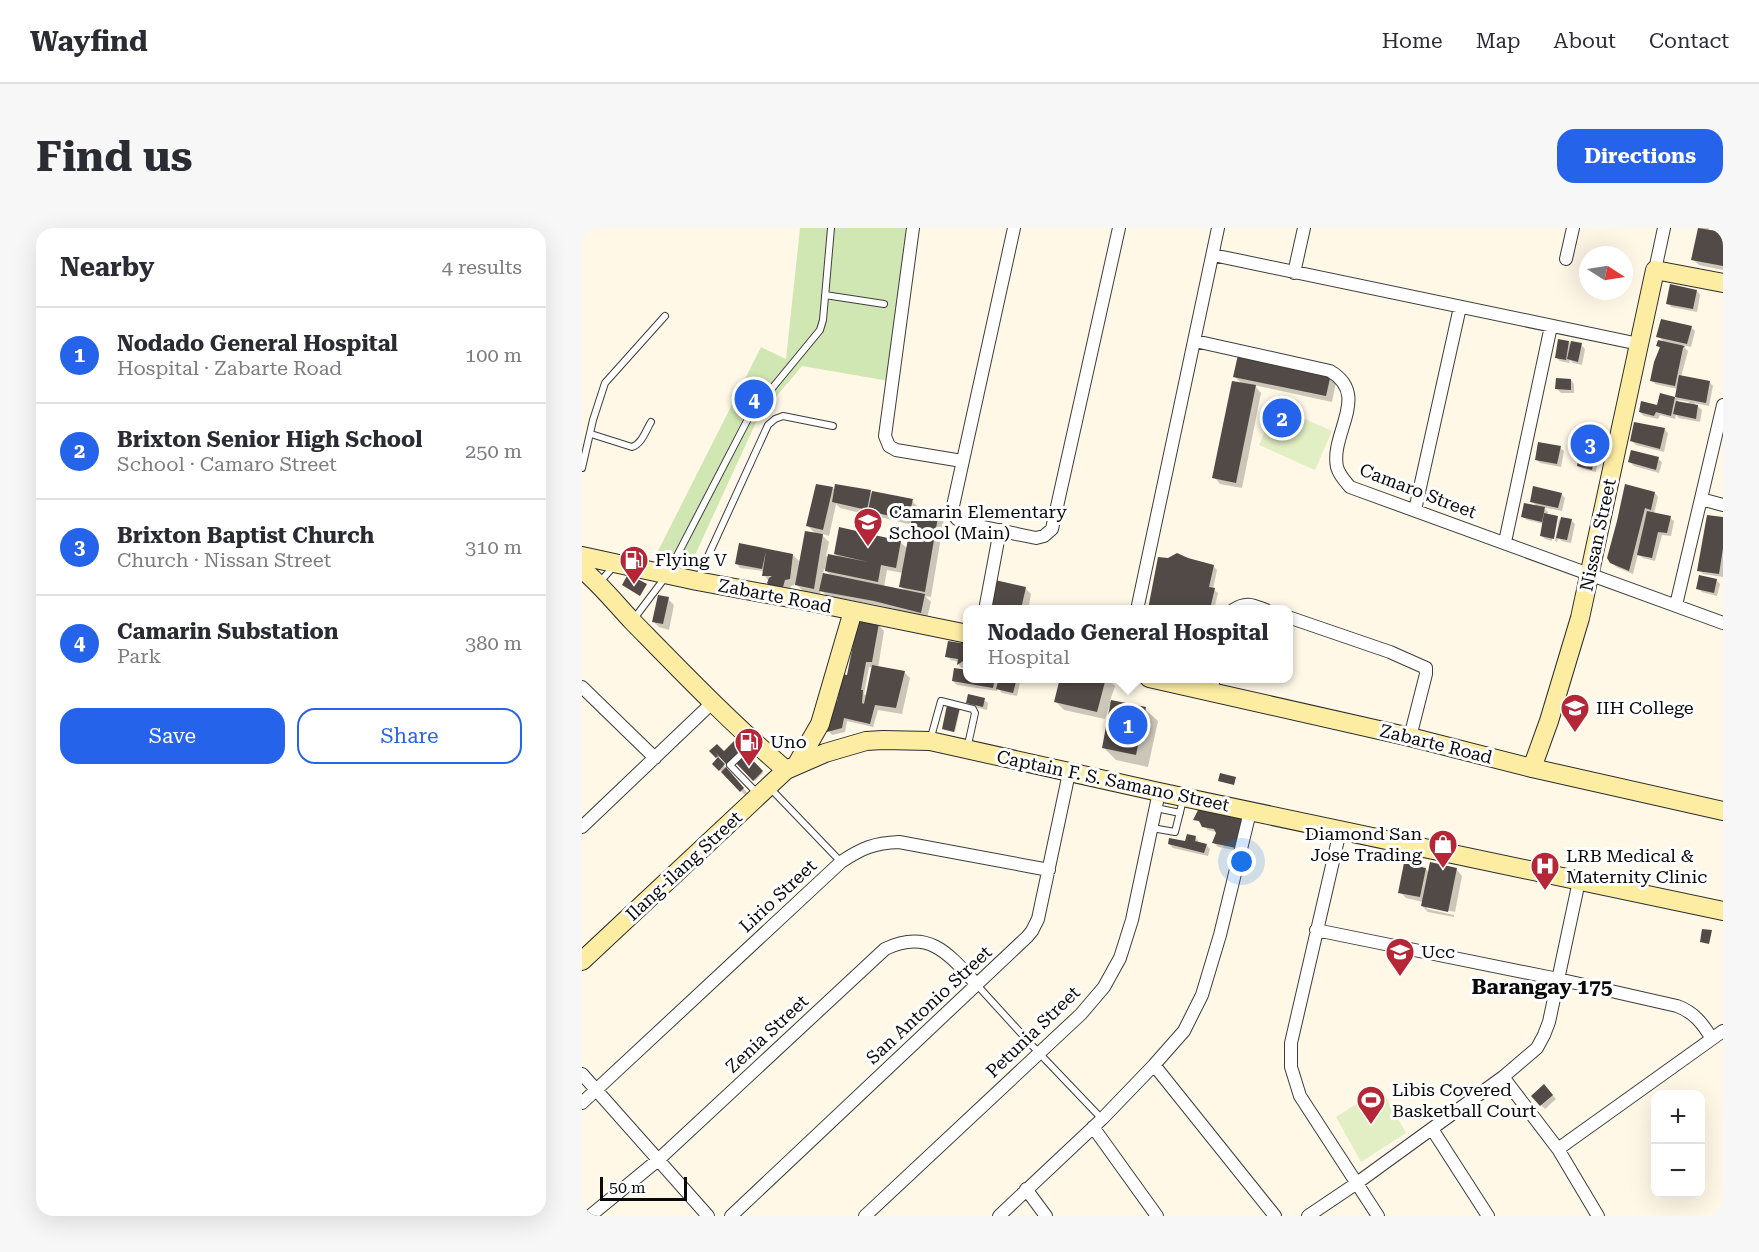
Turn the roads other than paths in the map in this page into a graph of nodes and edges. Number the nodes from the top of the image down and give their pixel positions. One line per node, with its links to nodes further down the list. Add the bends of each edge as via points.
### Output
1 (831, 228): 14 (lane)
2 (913, 228): 25 (street, via 885,436 889,446 896,450)
3 (1014, 228): 25 (street)
4 (1119, 228): 30 (street, via 1052,528 1036,538)
5 (1218, 228): 9 (street)
6 (1304, 228): 12 (street)
7 (1573, 228): 10 (street)
8 (1664, 228): 11 (street, Nissan Street)
9 (1213, 255): 12 (street); 19 (street)
10 (1566, 259)
11 (1655, 270): 13 (main road); 20 (main road, Nissan Street)
12 (1294, 273): 16 (street)
13 (1723, 284)
14 (825, 295): 15 (lane); 35 (lane, via 820,330 750,414)
15 (884, 304)
16 (1460, 307): 18 (street); 29 (street)
17 (665, 316): 24 (lane, via 605,383)
18 (1551, 326): 20 (street); 31 (street)
19 (1194, 341): 29 (street, Camaro Street, via 1330,371 1340,377 1347,387 1349,402 1336,456 1341,477 1350,487); 40 (street)
20 (1639, 344): 36 (main road, Nissan Street)
21 (1723, 408): 27 (street)
22 (651, 422): 24 (lane, via 639,443 632,447)
23 (833, 426): 37 (lane, via 783,416 768,425)
24 (591, 434): 26 (lane)
25 (962, 461): 30 (street, via 954,515 964,523)
26 (582, 468)
27 (1701, 500): 28 (street); 43 (street)
28 (1723, 505)
29 (1415, 510): 31 (street, Camaro Street)
30 (1000, 530): 39 (street)
31 (1505, 542): 36 (street, Camaro Street)
32 (582, 555): 33 (main road, Zabarte Road)
33 (618, 563): 35 (main road, Zabarte Road); 38 (lane)
34 (582, 569): 38 (main road)
35 (667, 575): 37 (main road, Zabarte Road); 46 (lane)
36 (1590, 576): 43 (street, Camaro Street); 61 (main road, Nissan Street, via 1563,676)
37 (697, 581): 44 (main road, Zabarte Road)
38 (598, 583): 46 (main road)
39 (986, 605)
40 (1138, 605)
41 (1239, 605): 42 (street)
42 (1254, 605)
43 (1676, 605): 47 (street, Camaro Street)
44 (853, 611): 48 (main road, Zabarte Road); 53 (main road)
45 (1293, 619): 54 (street, via 1426,668)
46 (632, 621): 52 (main road)
47 (1723, 623)
48 (963, 633)
49 (1194, 683): 50 (main road, Zabarte Road)
50 (1212, 685): 54 (main road, Zabarte Road)
51 (585, 695): 59 (street)
52 (713, 702): 56 (main road); 59 (street)
53 (820, 724): 58 (main road); 60 (main road)
54 (1410, 737): 61 (main road, Zabarte Road)
55 (930, 741): 57 (main road, Captain F. S. Samano Street); 57 (lane, via 942,701 975,711); 58 (main road, Captain F. S. Samano Street, via 866,741)
56 (753, 742): 60 (main road); 63 (lane, via 730,765)
57 (967, 749): 62 (main road, Captain F. S. Samano Street)
58 (825, 753): 60 (main road, Captain F. S. Samano Street)
59 (655, 758): 68 (street)
60 (792, 767): 63 (main road, Ilang-ilang Street)
61 (1532, 768): 66 (main road, Zabarte Road)
62 (1069, 773): 64 (main road, Captain F. S. Samano Street); 72 (street, San Antonio Street)
63 (764, 791): 71 (lane); 76 (main road, Ilang-ilang Street)
64 (1158, 800): 65 (main road, Captain F. S. Samano Street); 69 (street, Petunia Street)
65 (1182, 805): 67 (main road, Captain F. S. Samano Street); 69 (lane, via 1176,832)
66 (1723, 811)
67 (1250, 812): 70 (main road, Captain F. S. Samano Street); 82 (street, via 1202,995 1184,1031)
68 (582, 827)
69 (1152, 828): 81 (street, Petunia Street, via 1120,958 1104,987 1081,1014)
70 (1340, 831): 73 (main road, Captain F. S. Samano Street); 75 (street)
71 (841, 862): 72 (street, Lirio Street, via 879,843 899,842); 85 (street, Lirio Street)
72 (1049, 870): 78 (street, San Antonio Street, via 1032,931)
73 (1579, 881): 74 (main road, Captain F. S. Samano Street); 77 (street)
74 (1723, 911)
75 (1316, 930): 77 (street); 91 (street, via 1292,1044 1292,1067 1300,1096)
76 (582, 961)
77 (1558, 978): 80 (street, via 1682,1008 1700,1021); 84 (street, via 1549,1022 1540,1043)
78 (977, 985): 81 (lane); 90 (street, Zenia Street, via 938,948 916,940 885,949); 95 (street, San Antonio Street)
79 (1723, 1031): 80 (street)
80 (1712, 1039): 89 (street)
81 (1039, 1053): 87 (lane); 96 (street, Petunia Street)
82 (1154, 1065): 87 (street); 100 (street)
83 (582, 1074): 85 (street)
84 (1503, 1077): 88 (street); 89 (street)
85 (597, 1091): 86 (street, Lirio Street); 90 (street)
86 (582, 1103)
87 (1098, 1123): 92 (street); 99 (street)
88 (1432, 1129): 91 (street); 103 (street)
89 (1558, 1149): 104 (street)
90 (658, 1160): 93 (street, Zenia Street); 94 (street)
91 (1357, 1183): 101 (street); 102 (street)
92 (1026, 1189): 97 (street); 98 (street)
93 (590, 1216)
94 (708, 1216)
95 (731, 1216)
96 (866, 1216)
97 (999, 1216)
98 (1046, 1216)
99 (1157, 1216)
100 (1275, 1216)
101 (1308, 1216)
102 (1378, 1216)
103 (1488, 1216)
104 (1598, 1216)

